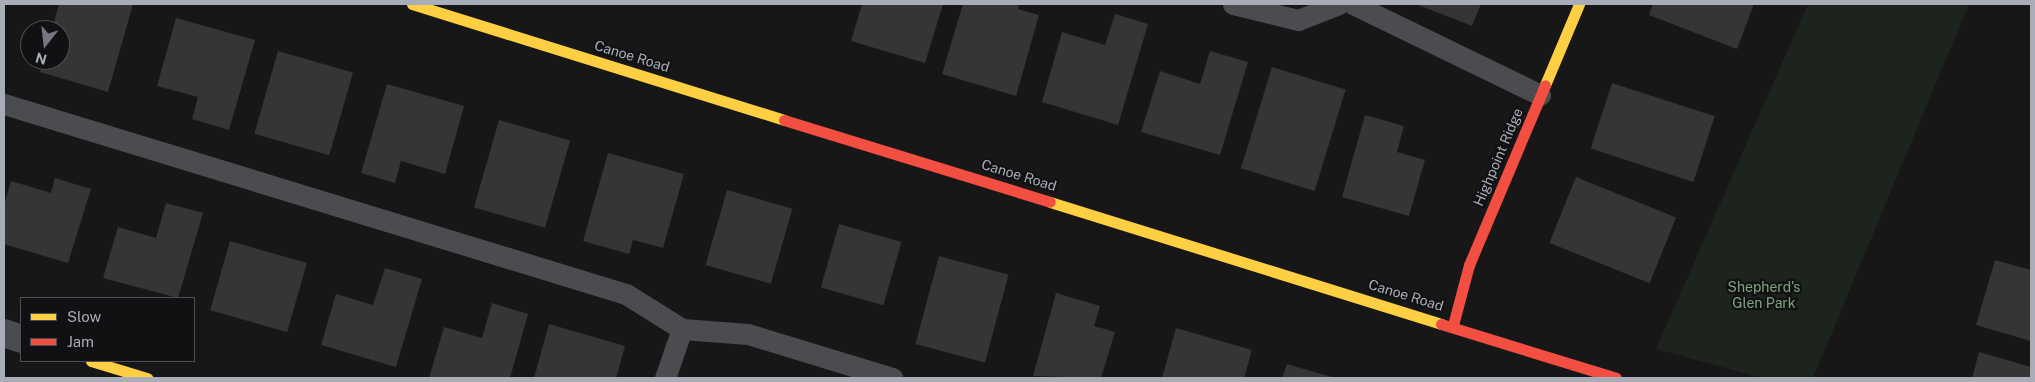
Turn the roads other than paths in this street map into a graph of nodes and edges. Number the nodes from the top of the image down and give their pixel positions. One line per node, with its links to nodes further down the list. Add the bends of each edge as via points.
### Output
1 (412, 4): 8 (street, Canoe Road)
2 (1233, 4): 3 (lane, via 1298,20)
3 (1339, 4)
4 (1353, 4): 6 (lane)
5 (1579, 4): 6 (street, Highpoint Ridge)
6 (1540, 95): 8 (street, Highpoint Ridge, via 1468,265)
7 (4, 104): 9 (lane, via 626,294)
8 (1453, 325): 13 (street, Canoe Road)
9 (682, 329): 15 (lane); 16 (lane, via 748,334)
10 (4, 333): 11 (street)
11 (20, 339)
12 (94, 362): 14 (street)
13 (1604, 376)
14 (147, 378)
15 (665, 378)
16 (892, 378)

